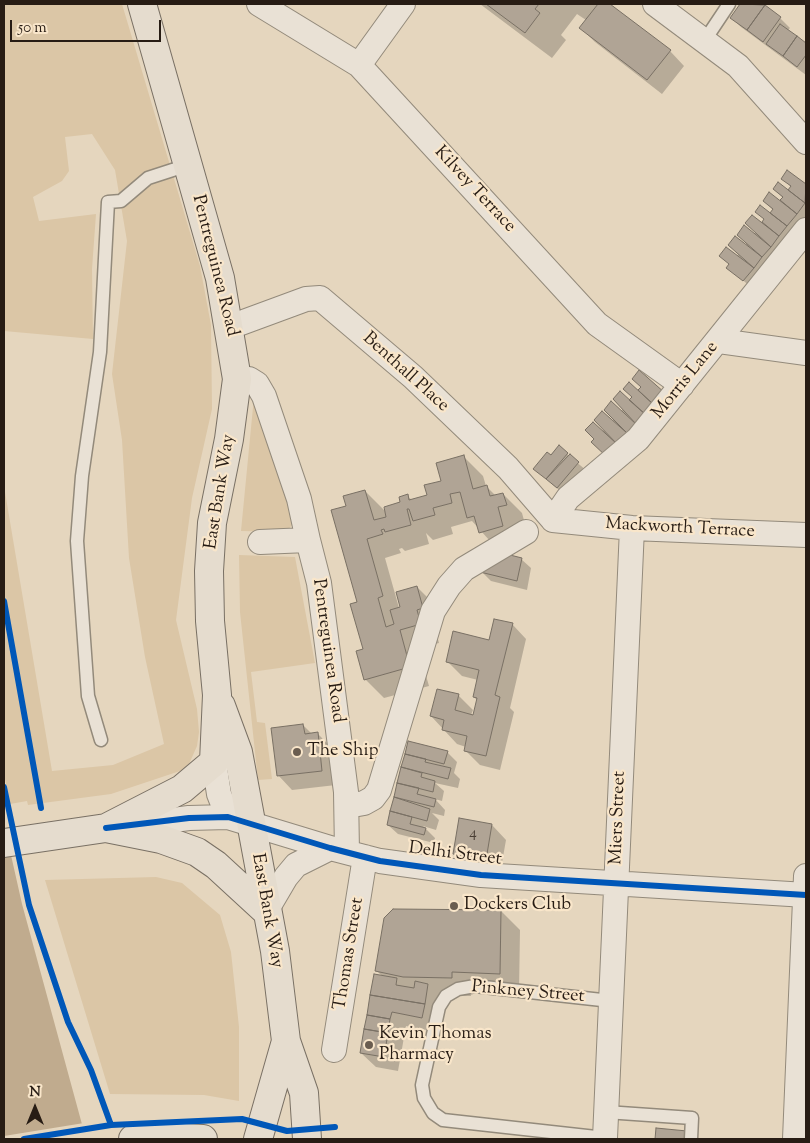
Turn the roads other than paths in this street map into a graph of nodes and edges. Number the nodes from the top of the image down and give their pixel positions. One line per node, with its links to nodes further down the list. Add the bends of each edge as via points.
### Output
1 (142, 4): 9 (main road, Pentreguinea Road)
2 (260, 4): 7 (street, Kilvey Terrace)
3 (404, 4): 7 (street)
4 (655, 4): 6 (street)
5 (729, 4): 6 (lane)
6 (705, 40): 8 (street, via 738,66)
7 (359, 65): 15 (street, Kilvey Terrace, via 597,324)
8 (806, 142)
9 (188, 165): 11 (main road, Pentreguinea Road, via 220,278); 23 (lane, via 148,178 120,201 108,202 100,352 82,476 78,542 88,696)
10 (806, 230): 12 (street, Morris Lane)
11 (230, 327): 14 (main road, Pentreguinea Road); 16 (street, Benthall Place, via 306,299 320,298 413,377 508,468)
12 (718, 342): 13 (street); 15 (street, Morris Lane)
13 (806, 353)
14 (237, 378): 20 (street, Pentreguinea Road, via 257,384 264,396 299,499); 22 (main road, East Bank Way, via 212,523 210,621)
15 (682, 385): 16 (street, Morris Lane, via 638,439 568,498)
16 (553, 520): 17 (street, Mackworth Terrace)
17 (632, 528): 19 (street, Mackworth Terrace); 30 (street, Miers Street)
18 (526, 532): 25 (street, via 464,569 449,586 433,611 379,790 364,803)
19 (806, 535)
20 (308, 540): 21 (street); 25 (street, Pentreguinea Road, via 319,583)
21 (260, 542)
22 (217, 695): 24 (main road, East Bank Way); 26 (main road, East Bank Way, via 238,752)
23 (101, 740)
24 (214, 762): 26 (street, via 219,794); 27 (main road, via 182,789)
25 (347, 806): 29 (street, Pentreguinea Road)
26 (239, 820): 27 (street, Delhi Street, via 189,818); 29 (street, Delhi Street); 32 (main road, East Bank Way)
27 (106, 828): 28 (main road); 32 (main road, via 161,839 197,852)
28 (4, 843)
29 (347, 852): 30 (street, Delhi Street, via 481,875); 32 (street, via 296,865); 35 (street, Thomas Street)
30 (616, 885): 31 (street, Delhi Street); 33 (street, Miers Street)
31 (806, 889): 43 (street)
32 (266, 910): 34 (main road, East Bank Way, via 275,951)
33 (611, 1001): 36 (street, Miers Street); 37 (lane, Pinkney Street, via 475,986 458,989 446,996 439,1007 422,1084 424,1098 432,1113 443,1120)
34 (286, 1041): 40 (main road, East Bank Way); 41 (main road, East Bank Way, via 304,1093)
35 (334, 1050)
36 (606, 1112): 37 (street, Miers Street); 42 (lane, via 692,1118)
37 (605, 1138)
38 (132, 1139): 39 (main road, via 167,1136)
39 (203, 1139)
40 (258, 1139)
41 (307, 1139)
42 (691, 1139)
43 (795, 1139)

